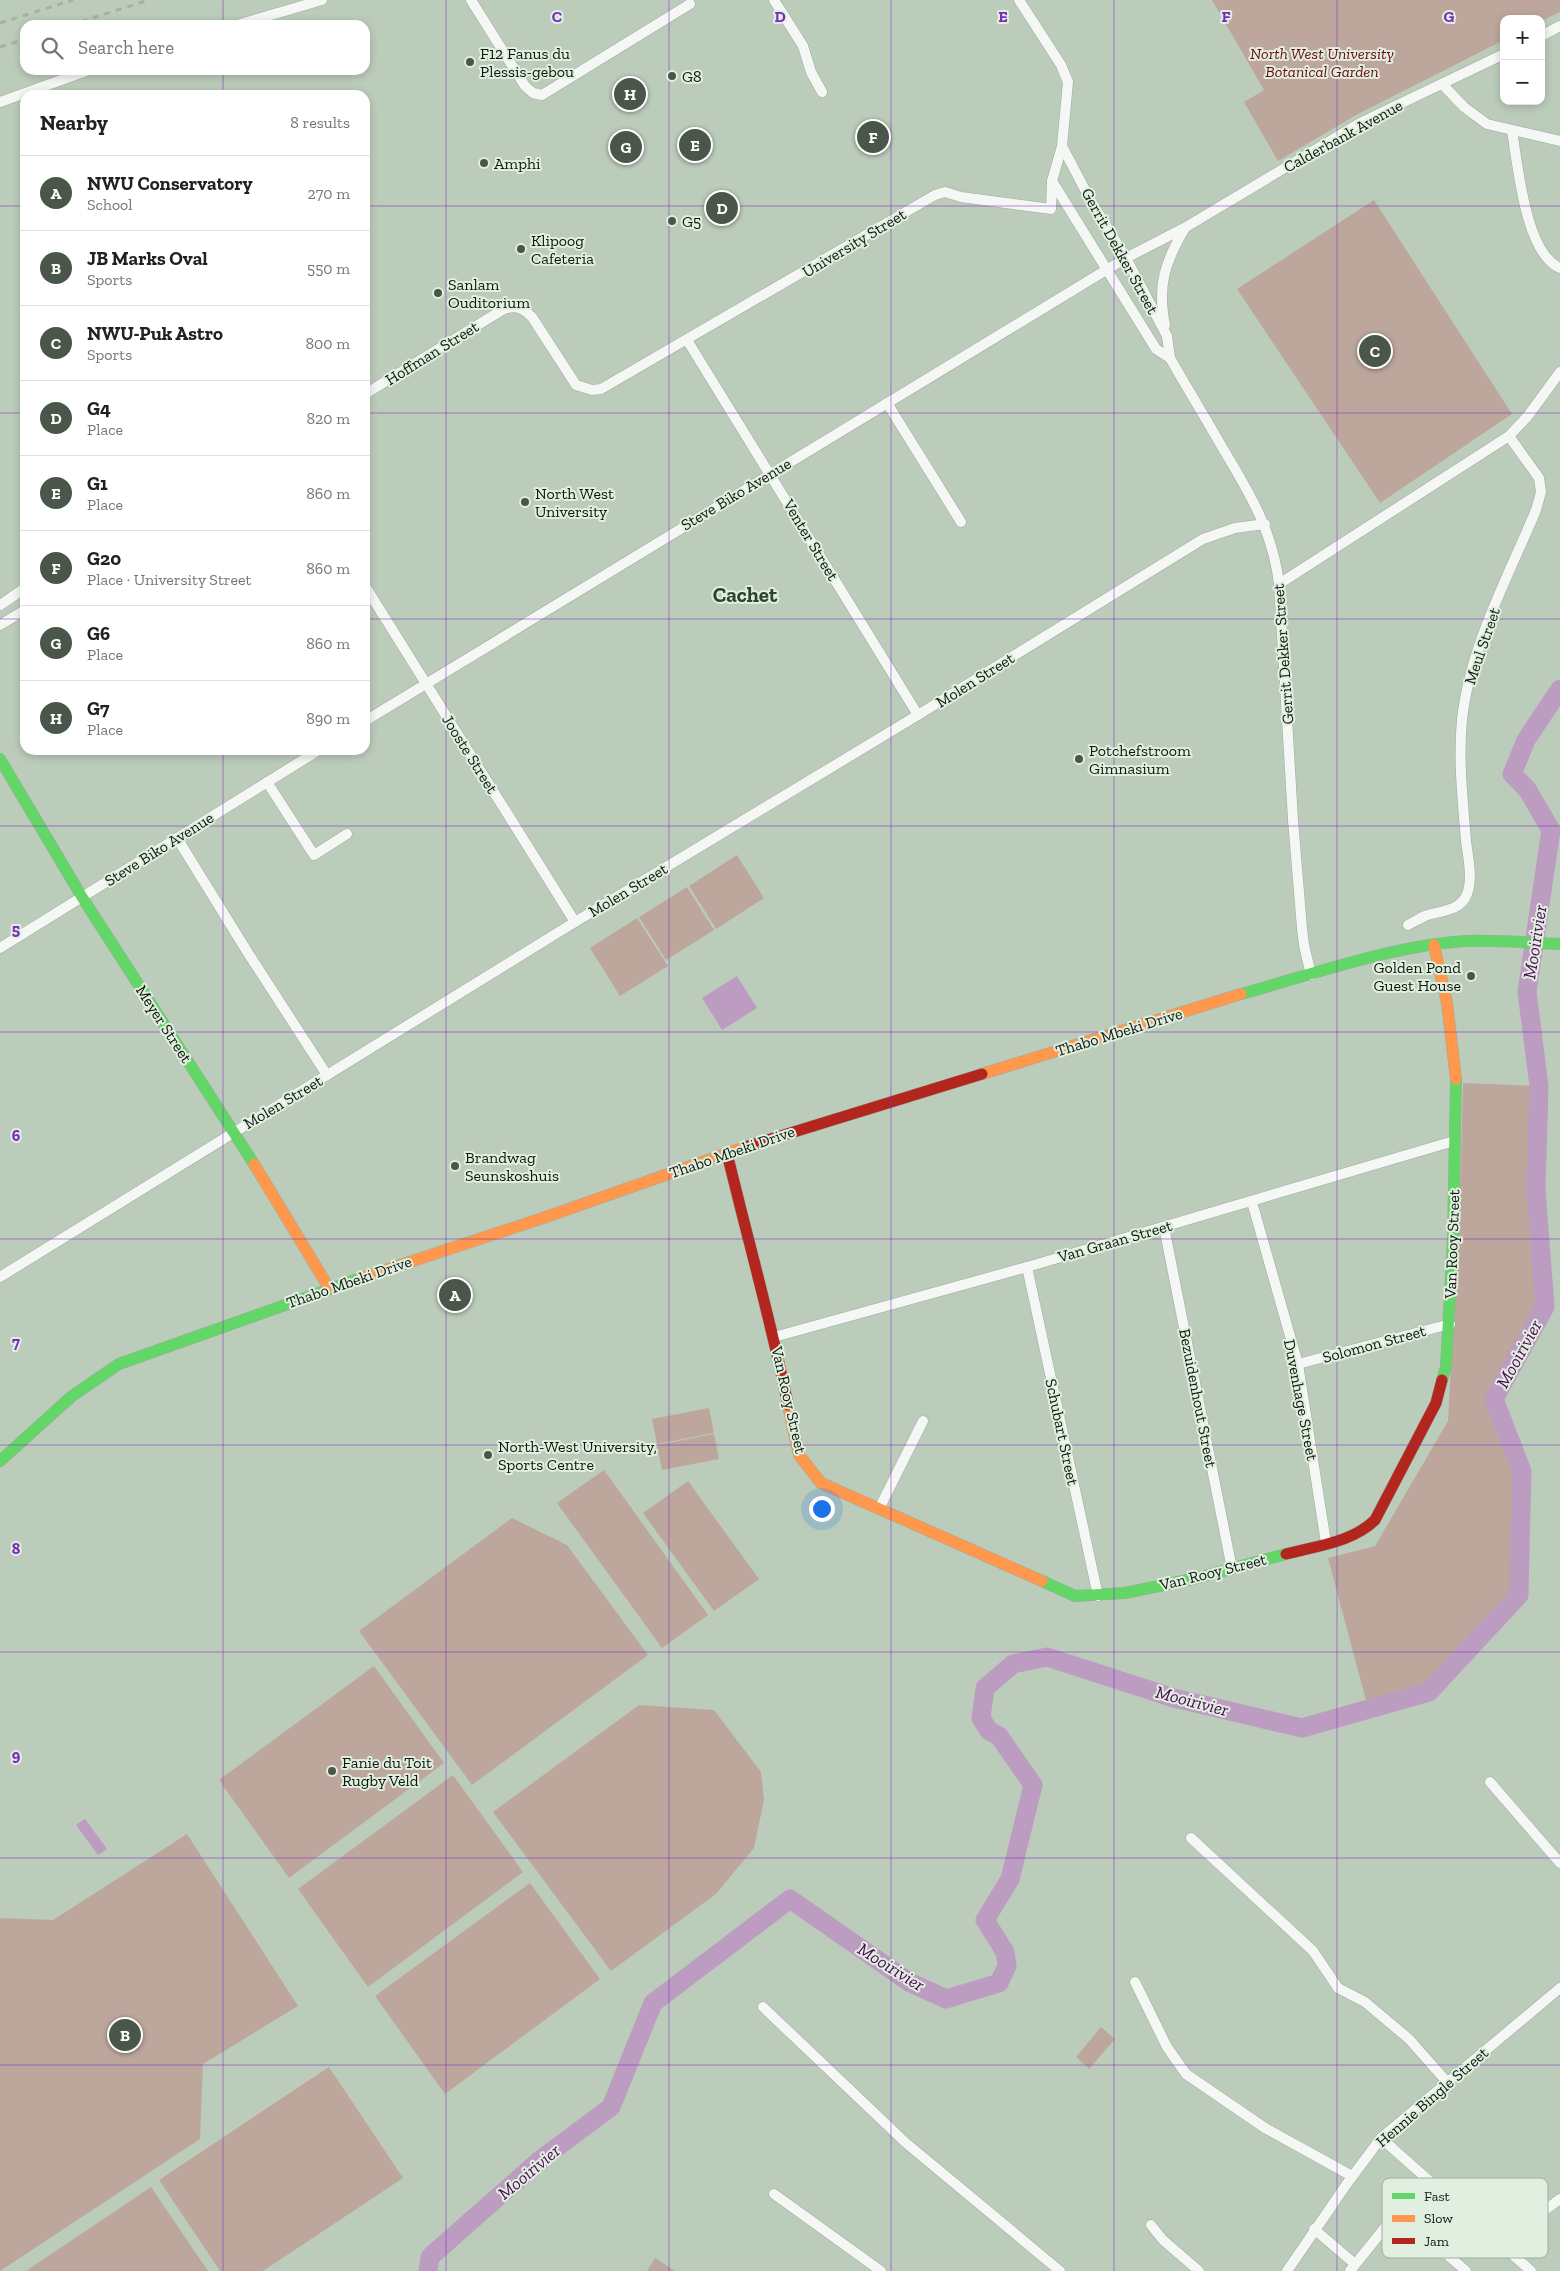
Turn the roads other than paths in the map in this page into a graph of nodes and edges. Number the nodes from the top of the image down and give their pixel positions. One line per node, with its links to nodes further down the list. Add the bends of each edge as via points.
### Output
1 (322, 0): 6 (street)
2 (471, 0): 5 (street, via 525,86 534,93 542,94)
3 (774, 0): 13 (street, via 803,46 811,72)
4 (1019, 0): 18 (street, University Street, via 1061,65 1068,82)
5 (690, 4)
6 (254, 20)
7 (1560, 26): 8 (street)
8 (1545, 34)
9 (1500, 56): 11 (street, Calderbank Avenue)
10 (76, 75): 12 (street)
11 (1442, 84): 16 (street, via 1479,119); 20 (street, Calderbank Avenue, via 1360,123)
12 (34, 90)
13 (822, 92)
14 (20, 95): 15 (street)
15 (0, 102)
16 (1512, 131): 17 (street); 22 (street, via 1534,235 1545,256)
17 (1560, 140)
18 (1062, 146): 19 (street, University Street); 21 (street, Gerrit Dekker Street)
19 (1052, 181): 23 (street, Gerrit Dekker Street); 26 (street, University Street, via 1051,210 945,192 935,195)
20 (1186, 227): 21 (street, Calderbank Avenue); 25 (street, Calderbank Avenue, via 1175,245 1162,283 1160,303)
21 (1126, 258): 23 (street, Calderbank Avenue); 25 (street, Gerrit Dekker Street)
22 (1560, 268)
23 (1108, 269): 27 (street, Gerrit Dekker Street, via 1156,349); 30 (street, Steve Biko Avenue)
24 (498, 312): 26 (street, University Street, via 508,307 526,310 576,385 592,390 601,389); 29 (street, Hoffman Street)
25 (1167, 336): 27 (street, Gerrit Dekker Street)
26 (688, 340): 32 (street, Venter Street)
27 (1170, 358): 34 (street, Gerrit Dekker Street)
28 (1560, 372): 31 (street, via 1527,418)
29 (370, 391)
30 (887, 403): 32 (street, Steve Biko Avenue); 33 (street)
31 (1509, 436): 35 (street); 51 (street, Meul Street, via 1539,478 1541,492 1473,663 1465,700 1461,772 1468,894 1454,908)
32 (770, 473): 41 (street, Steve Biko Avenue); 42 (street, Venter Street)
33 (961, 522)
34 (1265, 524): 35 (street, Gerrit Dekker Street); 42 (street, Molen Street, via 1235,528 1203,539)
35 (1279, 584): 55 (street, Gerrit Dekker Street, via 1294,840 1304,945)
36 (20, 591): 38 (street)
37 (370, 594): 41 (street, Jooste Street)
38 (0, 605)
39 (20, 613): 40 (street)
40 (0, 625)
41 (426, 683): 43 (street, Steve Biko Avenue); 50 (street, Jooste Street)
42 (918, 715): 50 (street, Molen Street)
43 (370, 718)
44 (311, 755): 46 (street, Steve Biko Avenue)
45 (0, 759): 49 (street, Meyer Street)
46 (268, 782): 47 (street, via 314,855); 48 (street, Steve Biko Avenue)
47 (347, 834)
48 (177, 838): 49 (street, Steve Biko Avenue); 56 (street)
49 (82, 897): 54 (street, Steve Biko Avenue); 57 (street, Meyer Street)
50 (575, 922): 56 (street, Molen Street)
51 (1408, 924)
52 (1556, 944): 53 (street, Thabo Mbeki Drive, via 1468,942)
53 (1434, 945): 55 (street, Thabo Mbeki Drive, via 1390,953); 58 (street, Van Rooy Street, via 1447,1004 1456,1075)
54 (0, 948)
55 (1312, 975): 59 (street, Thabo Mbeki Drive)
56 (328, 1075): 57 (street, Molen Street)
57 (234, 1132): 63 (street, Molen Street); 64 (street, Meyer Street)
58 (1454, 1141): 60 (street, Van Graan Street); 65 (street, Van Rooy Street)
59 (727, 1153): 64 (street, Thabo Mbeki Drive); 66 (street, Van Rooy Street)
60 (1252, 1202): 61 (street, Van Graan Street); 67 (street, Duvenhage Street)
61 (1164, 1227): 62 (street, Van Graan Street); 72 (street, Bezuidenhout Street)
62 (1027, 1267): 66 (street, Van Graan Street); 73 (street, Schubart Street)
63 (0, 1277)
64 (329, 1288): 69 (street, Thabo Mbeki Drive, via 136,1357 101,1373 81,1387)
65 (1450, 1324): 67 (street, Solomon Street); 71 (street, Van Rooy Street, via 1446,1366 1436,1403 1375,1520 1359,1533)
66 (774, 1337): 70 (street, Van Rooy Street, via 799,1454 821,1483)
67 (1298, 1364): 71 (street, Duvenhage Street)
68 (923, 1421): 70 (street)
69 (0, 1461)
70 (879, 1508): 73 (street, Van Rooy Street, via 1050,1586 1075,1596)
71 (1326, 1543): 72 (street, Van Rooy Street)
72 (1232, 1568): 73 (street, Van Rooy Street, via 1125,1593)
73 (1098, 1596)
74 (1490, 1782): 76 (street)
75 (1192, 1838): 80 (street, via 1312,1951 1338,1988 1365,2002 1409,2039)
76 (1560, 1863)
77 (1135, 1982): 82 (street, via 1167,2047 1186,2074 1265,2128)
78 (1560, 1988): 80 (street, Hennie Bingle Street)
79 (764, 2007): 94 (street, via 906,2142)
80 (1447, 2082): 81 (street, Hennie Bingle Street)
81 (1381, 2138): 82 (street, Hennie Bingle Street); 83 (street)
82 (1352, 2176): 88 (street, Hennie Bingle Street)
83 (1426, 2178)
84 (774, 2194): 93 (street)
85 (1560, 2199): 86 (street)
86 (1548, 2208)
87 (1151, 2225): 95 (street, via 1163,2240)
88 (1314, 2229): 92 (street); 96 (street, Hennie Bingle Street)
89 (1382, 2229): 92 (street)
90 (1451, 2258): 97 (street)
91 (1516, 2258): 98 (street)
92 (1353, 2268)
93 (881, 2271)
94 (1060, 2271)
95 (1200, 2271)
96 (1287, 2271)
97 (1466, 2271)
98 (1531, 2271)

